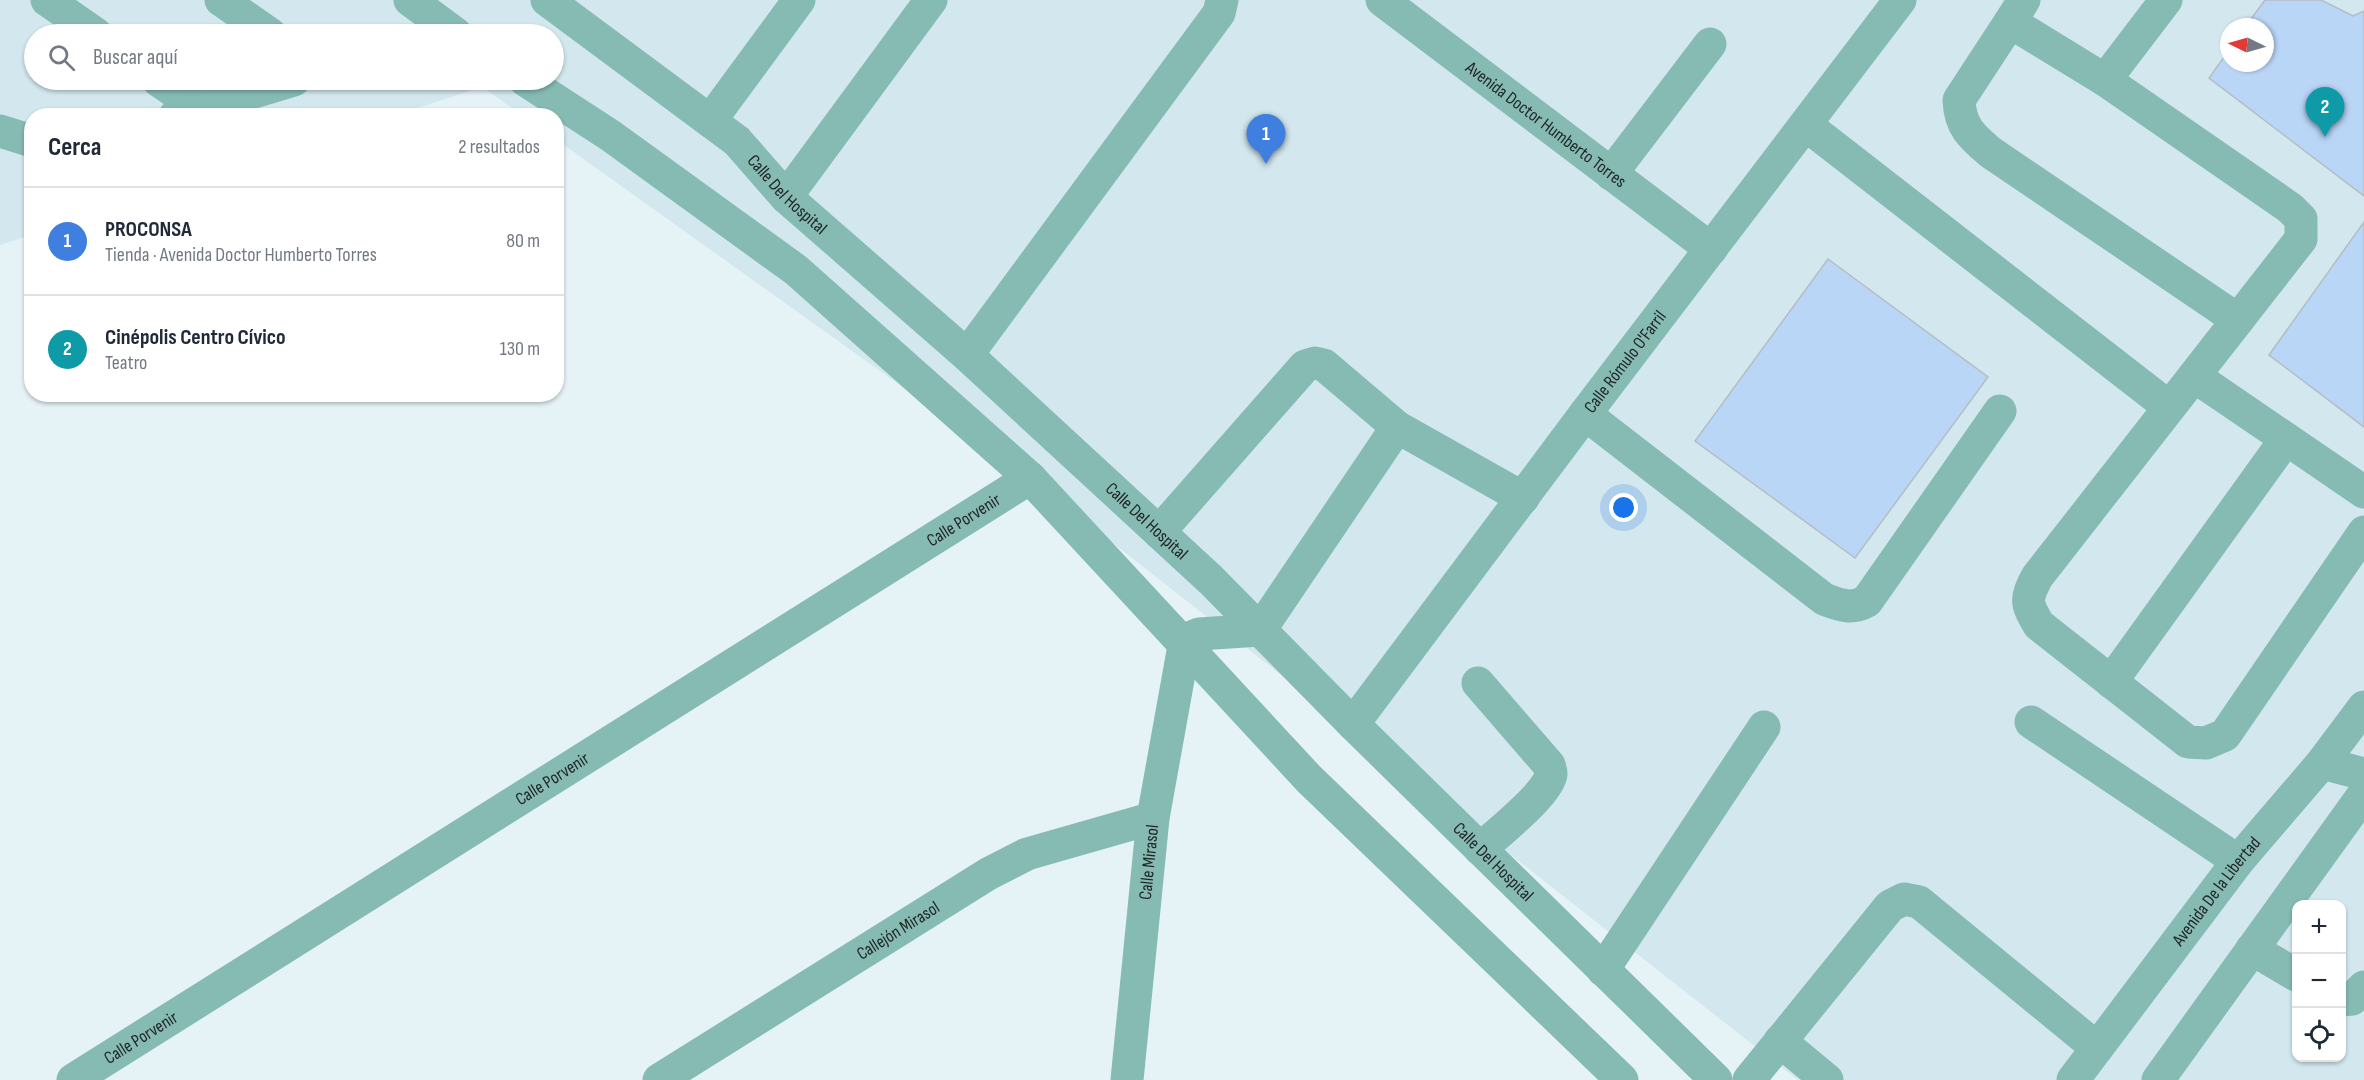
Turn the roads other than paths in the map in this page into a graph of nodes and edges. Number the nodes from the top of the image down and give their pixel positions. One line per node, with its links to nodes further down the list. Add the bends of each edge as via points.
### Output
1 (47, 0): 12 (street)
2 (221, 0): 13 (street)
3 (410, 0): 14 (street)
4 (547, 0): 22 (street, Calle Del Hospital)
5 (800, 0): 22 (street)
6 (931, 0): 27 (street)
7 (1222, 0): 30 (street, via 1219,13)
8 (1382, 0): 26 (street, Avenida Doctor Humberto Torres)
9 (1900, 0): 23 (street, Calle Rómulo O'Farril)
10 (2166, 0): 16 (street)
11 (2017, 11): 16 (street); 29 (street, via 1959,100 1959,116 1966,129 1990,153)
12 (82, 24)
13 (256, 24)
14 (439, 24)
15 (1710, 44): 26 (street)
16 (2105, 80): 29 (street, via 2301,219 2301,239)
17 (167, 90): 20 (street)
18 (261, 90): 21 (street)
19 (540, 90): 37 (street, via 611,136 796,270)
20 (183, 108)
21 (200, 108)
22 (710, 121): 27 (street, Calle Del Hospital, via 736,141)
23 (1806, 125): 28 (street, Calle Rómulo O'Farril); 32 (street)
24 (0, 131): 25 (street)
25 (24, 138)
26 (1611, 174): 28 (street, Avenida Doctor Humberto Torres)
27 (786, 197): 30 (street, Calle Del Hospital)
28 (1711, 249): 34 (street, Calle Rómulo O'Farril)
29 (2238, 320): 31 (street)
30 (967, 355): 40 (street, Calle Del Hospital)
31 (2194, 376): 32 (street); 36 (street)
32 (2169, 407): 44 (street, via 2027,595 2039,625)
33 (2000, 411): 34 (street, via 1867,601 1857,606 1824,599)
34 (1585, 414): 39 (street, Calle Rómulo O'Farril)
35 (1397, 426): 39 (street); 40 (street, via 1324,365 1305,366); 42 (street)
36 (2286, 439): 38 (street); 44 (street)
37 (1030, 478): 43 (street); 63 (street, Calle Porvenir)
38 (2364, 492)
39 (1523, 498): 48 (street, Calle Rómulo O'Farril)
40 (1159, 532): 42 (street, Calle Del Hospital)
41 (2364, 532): 44 (street, via 2225,735 2206,742 2188,742)
42 (1260, 630): 43 (street, via 1199,634); 48 (street, Calle Del Hospital)
43 (1184, 646): 53 (street, Calle Mirasol); 66 (street, via 1310,779)
44 (2111, 682)
45 (1478, 683): 54 (street, via 1549,765 1551,774 1537,797)
46 (2364, 707): 50 (street, Avenida De la Libertad)
47 (2031, 722): 55 (street)
48 (1353, 724): 54 (street, Calle Del Hospital)
49 (1764, 727): 57 (street)
50 (2322, 763): 51 (street); 55 (street, Avenida De la Libertad)
51 (2364, 774)
52 (2364, 794): 56 (street)
53 (1153, 818): 64 (street, Callejón Mirasol, via 1027,854 988,874); 65 (street, Calle Mirasol)
54 (1480, 849): 57 (street, Calle Del Hospital)
55 (2238, 861): 62 (street, Avenida De la Libertad)
56 (2252, 949): 58 (street); 71 (street)
57 (1604, 970): 67 (street, Calle Del Hospital)
58 (2292, 973)
59 (2364, 987): 60 (street)
60 (2346, 1000)
61 (1780, 1041): 62 (street, via 1890,906 1904,899 1919,902); 68 (street); 69 (street)
62 (2097, 1047): 70 (street, Avenida De la Libertad)
63 (73, 1080)
64 (659, 1080)
65 (1127, 1080)
66 (1622, 1080)
67 (1716, 1080)
68 (1749, 1080)
69 (1827, 1080)
70 (2073, 1080)
71 (2158, 1080)

